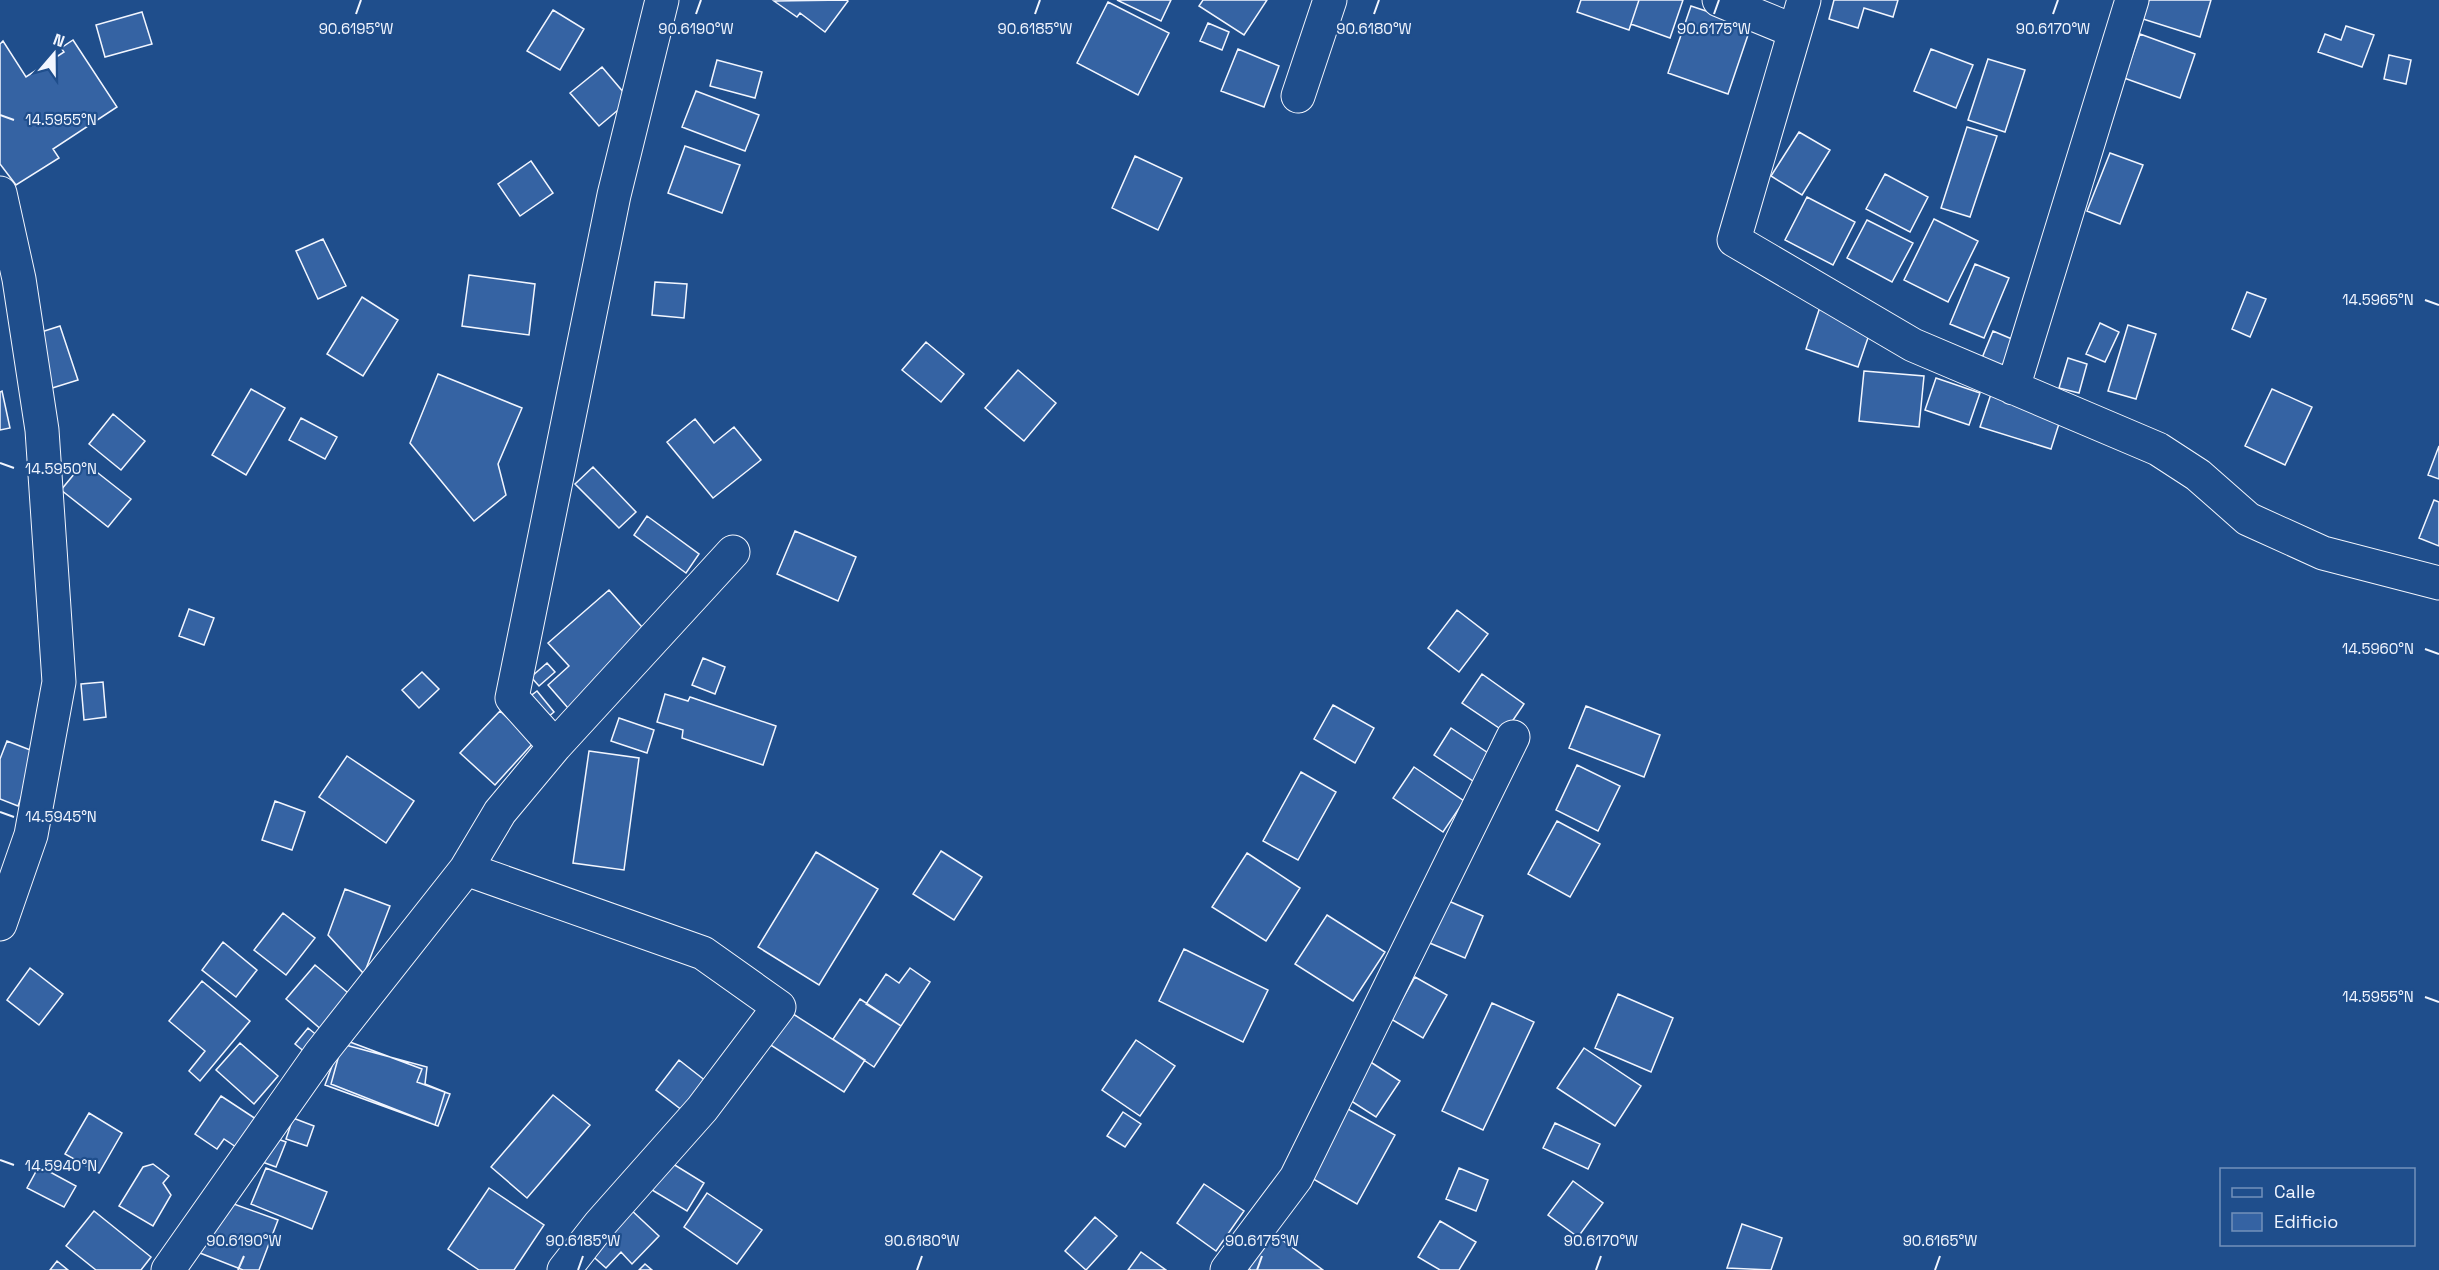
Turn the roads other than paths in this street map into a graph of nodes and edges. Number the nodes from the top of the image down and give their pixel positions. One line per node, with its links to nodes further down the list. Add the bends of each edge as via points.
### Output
1 (662, 0): 13 (street, via 614,195 512,698)
2 (1330, 0): 7 (street)
3 (1719, 0): 6 (street)
4 (1804, 0): 6 (street)
5 (2132, 0): 9 (street)
6 (1794, 31): 9 (street, via 1734,240 1913,345)
7 (1298, 96)
8 (0, 193): 15 (street, via 19,279 42,430 59,682 31,835)
9 (2013, 388): 11 (street, via 2157,449 2198,475 2248,519 2323,553)
10 (733, 552): 13 (street)
11 (2439, 583)
12 (1513, 737): 18 (street, via 1296,1178)
13 (555, 746): 14 (street, via 500,812)
14 (466, 869): 16 (street, via 320,1054); 17 (street, via 704,953 779,1007 702,1109)
15 (0, 924)
16 (168, 1270)
17 (564, 1270)
18 (1227, 1270)

